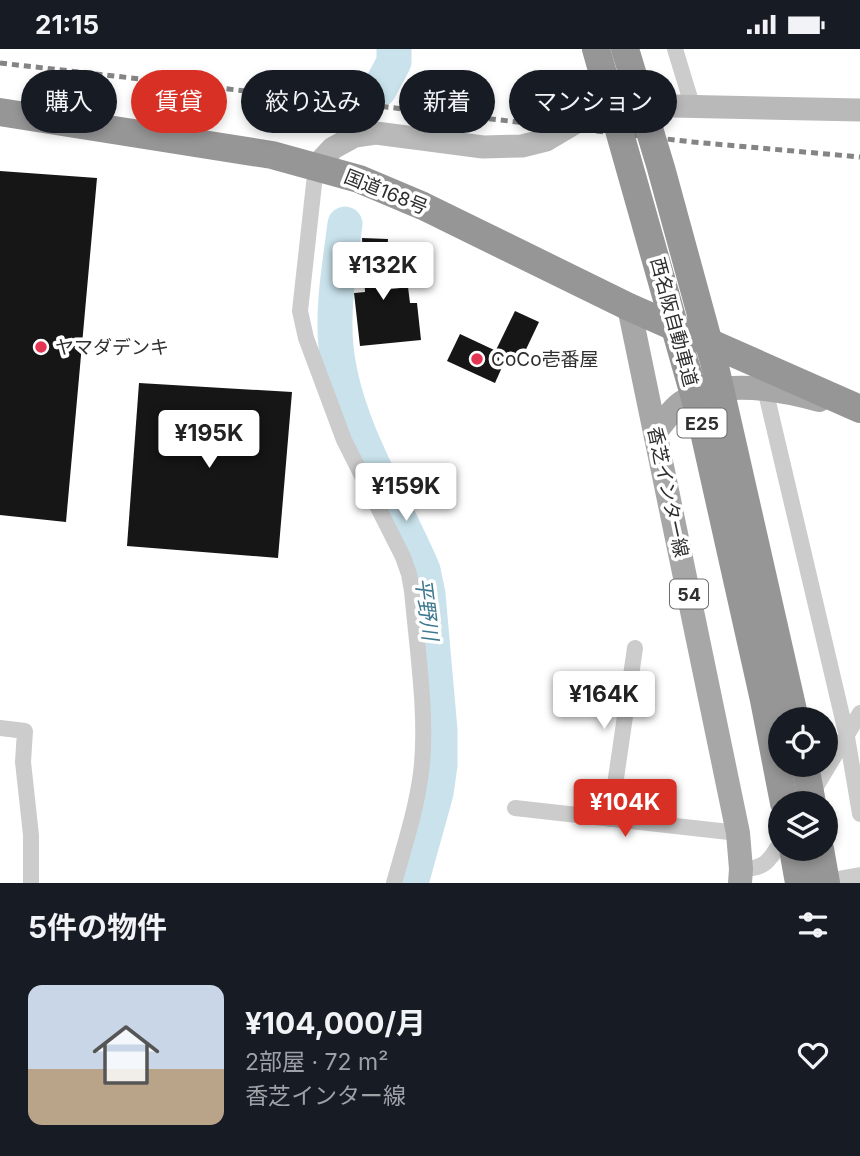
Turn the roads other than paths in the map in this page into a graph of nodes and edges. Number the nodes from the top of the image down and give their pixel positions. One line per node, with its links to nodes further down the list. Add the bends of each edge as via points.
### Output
1 (596, 49): 17 (highway, 西名阪自動車道 / E25, bridge, via 702,423)
2 (625, 49): 13 (highway, 西名阪自動車道 / E25, bridge, via 714,362)
3 (674, 49): 4 (street)
4 (693, 108): 5 (main road); 7 (main road, via 606,108 546,140 522,146 482,147 376,133 355,136 333,148)
5 (860, 110)
6 (0, 112): 7 (highway, 国道168号)
7 (316, 166): 8 (highway, 国道168号, via 423,206); 29 (street, via 299,311 344,440 410,574 412,591 423,737 421,772)
8 (629, 307): 10 (highway, 国道168号); 11 (main road, 香芝インター線 / 54)
9 (765, 389): 10 (main road); 11 (main road, via 709,391 681,403); 16 (street)
10 (860, 410)
11 (656, 431): 22 (main road, 香芝インター線 / 54)
12 (635, 648): 21 (street)
13 (792, 707)
14 (860, 713): 16 (street)
15 (0, 728): 28 (street, via 24,731)
16 (847, 737): 18 (street); 20 (street)
17 (782, 791)
18 (813, 791)
19 (515, 808): 21 (street)
20 (860, 814)
21 (610, 819): 22 (street)
22 (738, 833): 27 (main road, 香芝インター線 / 54)
23 (769, 861): 27 (street)
24 (795, 861): 30 (highway)
25 (822, 861): 32 (highway, bridge)
26 (860, 875): 31 (street)
27 (741, 876)
28 (31, 883)
29 (394, 883)
30 (799, 883)
31 (812, 883)
32 (826, 883)

